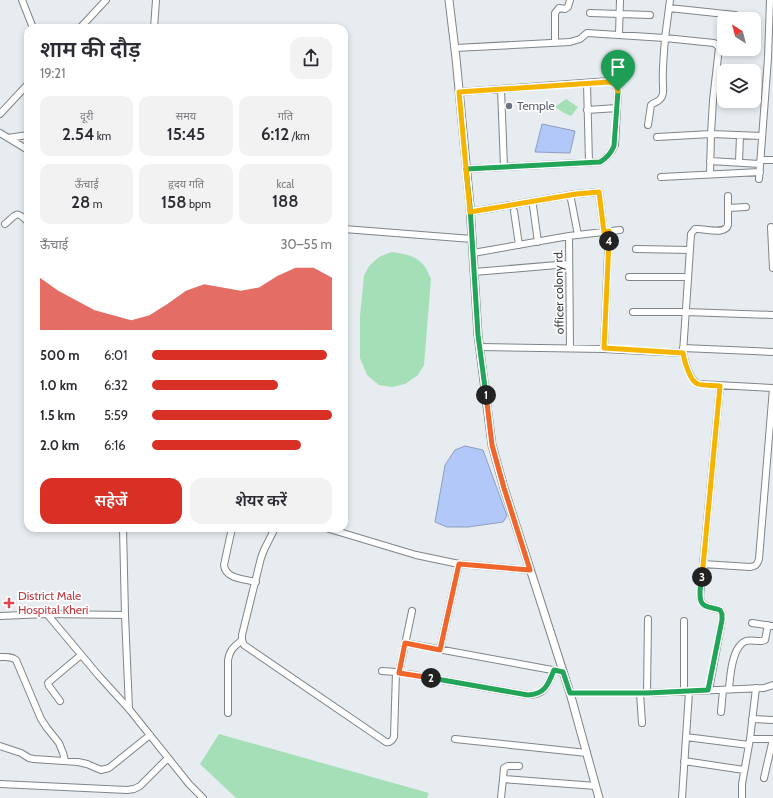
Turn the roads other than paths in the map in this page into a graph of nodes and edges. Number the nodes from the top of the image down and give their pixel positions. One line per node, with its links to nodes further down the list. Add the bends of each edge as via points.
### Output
1 (22, 0): 14 (street)
2 (106, 0): 15 (street)
3 (156, 0): 16 (street)
4 (449, 0): 20 (street)
5 (570, 0): 19 (street, via 566,9 560,8 555,13)
6 (620, 0): 12 (street)
7 (670, 0): 9 (street)
8 (770, 0): 26 (street)
9 (669, 8): 11 (street); 18 (street)
10 (590, 12): 12 (street)
11 (717, 13)
12 (620, 14): 13 (street); 17 (street)
13 (650, 15)
14 (31, 24)
15 (84, 24)
16 (154, 24)
17 (619, 34): 18 (street); 19 (street, via 586,33 575,40)
18 (665, 38): 30 (street, via 663,94 660,100 651,105); 32 (street, via 714,43 719,48)
19 (555, 42): 20 (street)
20 (455, 48): 24 (street)
21 (587, 83): 23 (street); 27 (street, via 615,84 618,91); 28 (street)
22 (24, 88): 29 (street)
23 (501, 89): 24 (street); 44 (street)
24 (459, 92): 45 (street)
25 (773, 93): 26 (street)
26 (765, 94): 35 (street)
27 (617, 108): 28 (street); 43 (street, via 614,146 611,152 600,162)
28 (587, 110): 43 (street)
29 (0, 114)
30 (648, 125)
31 (0, 133): 37 (street)
32 (711, 134): 33 (street); 36 (street); 40 (street)
33 (740, 135): 35 (street); 41 (street)
34 (24, 136): 37 (street)
35 (762, 136): 42 (street)
36 (658, 137)
37 (8, 138): 38 (street)
38 (24, 148)
39 (773, 160): 42 (street)
40 (710, 161): 41 (street); 47 (street)
41 (739, 162): 42 (street)
42 (760, 162): 46 (street)
43 (589, 163): 44 (street)
44 (504, 167): 45 (street)
45 (466, 169): 56 (street)
46 (760, 172): 47 (street); 49 (street)
47 (710, 174): 48 (street)
48 (661, 177)
49 (759, 179)
50 (728, 196): 54 (street)
51 (571, 199): 63 (street)
52 (533, 206): 66 (street)
53 (746, 206): 54 (street)
54 (728, 208): 70 (street, via 727,228 721,231 695,229 691,234)
55 (514, 211): 68 (street)
56 (470, 212): 62 (street, via 599,192); 65 (street)
57 (24, 218): 58 (street, via 18,214)
58 (5, 224)
59 (770, 227): 67 (street)
60 (348, 229): 65 (street)
61 (620, 230): 62 (street)
62 (607, 231): 63 (street); 82 (street)
63 (578, 235): 64 (street)
64 (569, 236): 66 (street, officer colony rd.); 72 (street, officer colony rd.)
65 (472, 239): 71 (street)
66 (538, 242): 68 (street, officer colony rd.)
67 (772, 244): 73 (street)
68 (519, 245): 71 (street, officer colony rd.)
69 (636, 250): 70 (street)
70 (690, 250): 76 (street)
71 (473, 253): 74 (street)
72 (569, 264): 74 (street); 81 (street, officer colony rd.)
73 (773, 268)
74 (474, 272): 80 (street)
75 (629, 277): 76 (street)
76 (688, 277): 78 (street)
77 (633, 312): 78 (street)
78 (686, 312): 79 (street); 83 (street)
79 (773, 315)
80 (480, 347): 81 (street); 93 (street, via 492,445)
81 (570, 348): 82 (street)
82 (604, 348): 83 (street)
83 (683, 350): 84 (street); 85 (street, via 694,382)
84 (773, 352)
85 (720, 386): 86 (street); 92 (street)
86 (773, 388): 92 (street, via 758,564 750,567)
87 (123, 532): 97 (street)
88 (231, 532): 94 (street, via 224,570 229,575)
89 (273, 532): 94 (street, via 261,558)
90 (339, 532): 91 (street, via 416,555)
91 (459, 564): 93 (street); 105 (street)
92 (703, 564): 115 (street, via 700,602 720,610 722,614)
93 (530, 570): 110 (street)
94 (256, 582): 103 (street)
95 (412, 611): 104 (street)
96 (48, 614): 97 (street); 98 (street); 106 (street)
97 (125, 615): 121 (street)
98 (0, 616)
99 (648, 619): 119 (street)
100 (684, 621): 116 (street)
101 (752, 623): 102 (street)
102 (770, 626): 114 (street, via 765,640 750,640 737,649)
103 (242, 640): 111 (street, via 248,648 386,742 392,741 394,737); 123 (street, via 229,653)
104 (405, 643): 105 (street); 111 (street)
105 (440, 650): 108 (street)
106 (82, 655): 120 (street, via 48,682); 121 (street)
107 (0, 657): 134 (street, via 16,660 41,718 59,743)
108 (554, 670): 110 (street); 111 (street, via 549,683 535,695)
109 (382, 671): 111 (street)
110 (563, 672): 117 (street)
111 (398, 673)
112 (773, 685): 113 (street)
113 (756, 688): 114 (street); 124 (street)
114 (726, 689): 115 (street); 122 (street)
115 (708, 690): 116 (street)
116 (686, 692): 119 (street); 128 (street)
117 (570, 693): 118 (street); 132 (street)
118 (640, 693): 119 (street); 126 (street)
119 (647, 693)
120 (60, 701)
121 (129, 709): 127 (street)
122 (721, 712)
123 (228, 713)
124 (752, 719): 125 (street); 130 (street)
125 (773, 720)
126 (642, 723)
127 (150, 735): 133 (street); 134 (street, via 104,770 87,764)
128 (686, 737): 130 (street); 135 (street)
129 (455, 739): 132 (street)
130 (750, 742): 137 (street); 139 (street, via 773,739)
131 (0, 746): 134 (street, via 34,760)
132 (587, 753): 141 (street)
133 (168, 758): 140 (street, via 134,789); 142 (street)
134 (65, 761)
135 (684, 761): 137 (street); 145 (street)
136 (519, 766): 138 (street, via 504,768)
137 (744, 770): 146 (street)
138 (503, 778): 141 (street); 143 (street)
139 (764, 778)
140 (0, 784)
141 (596, 786): 144 (street)
142 (203, 798)
143 (501, 798)
144 (600, 798)
145 (682, 798)
146 (742, 798)

